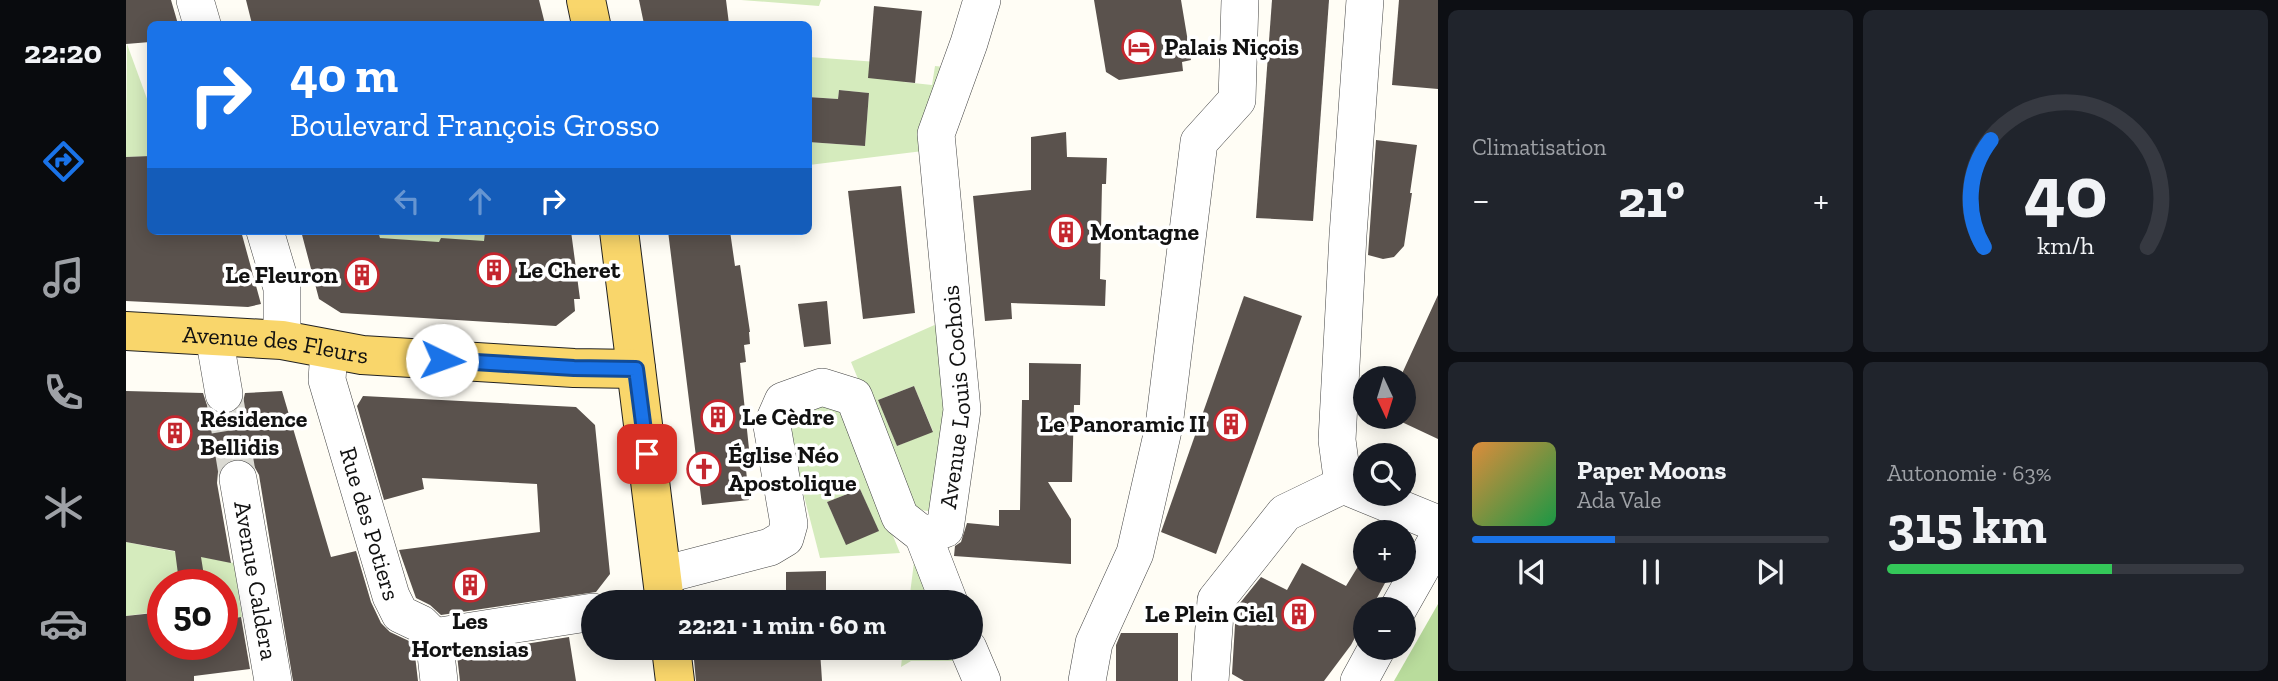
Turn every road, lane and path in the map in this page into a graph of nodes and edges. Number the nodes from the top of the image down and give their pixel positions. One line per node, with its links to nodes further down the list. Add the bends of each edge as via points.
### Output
1 (195, 0): 6 (street)
2 (586, 0): 7 (main road)
3 (982, 0): 19 (street, Avenue Louis Cochois, via 936,134 962,410 946,530)
4 (1240, 0): 34 (street, via 1237,100 1199,142 1164,426 1135,553 1094,643)
5 (1365, 0): 17 (street, via 1337,440)
6 (201, 21)
7 (590, 21)
8 (266, 235): 12 (street, via 282,288)
9 (619, 235): 14 (main road)
10 (126, 331): 11 (main road, Avenue des Fleurs)
11 (214, 336): 12 (main road, Avenue des Fleurs); 15 (street)
12 (282, 340): 13 (main road, Avenue des Fleurs)
13 (329, 350): 14 (main road, Avenue des Fleurs, via 415,359); 26 (street, Rue des Potiers, via 327,380 391,596 400,614)
14 (636, 369): 21 (main road)
15 (224, 394)
16 (238, 480): 30 (street, Avenue Caldera)
17 (1343, 485): 18 (street); 35 (street, via 1285,513 1216,600)
18 (1438, 524)
19 (923, 535): 22 (street, Avenue Louis Cochois, via 900,517 854,397 822,387 783,401 772,426 789,515 785,538); 23 (street)
20 (1438, 538): 24 (street)
21 (660, 590)
22 (672, 590)
23 (944, 590)
24 (1405, 597)
25 (581, 614): 26 (street)
26 (434, 637): 31 (street)
27 (672, 660): 32 (main road)
28 (973, 660): 33 (street)
29 (1370, 660): 36 (street)
30 (273, 681)
31 (439, 681)
32 (675, 681)
33 (982, 681)
34 (1087, 681)
35 (1210, 681)
36 (1359, 681)

